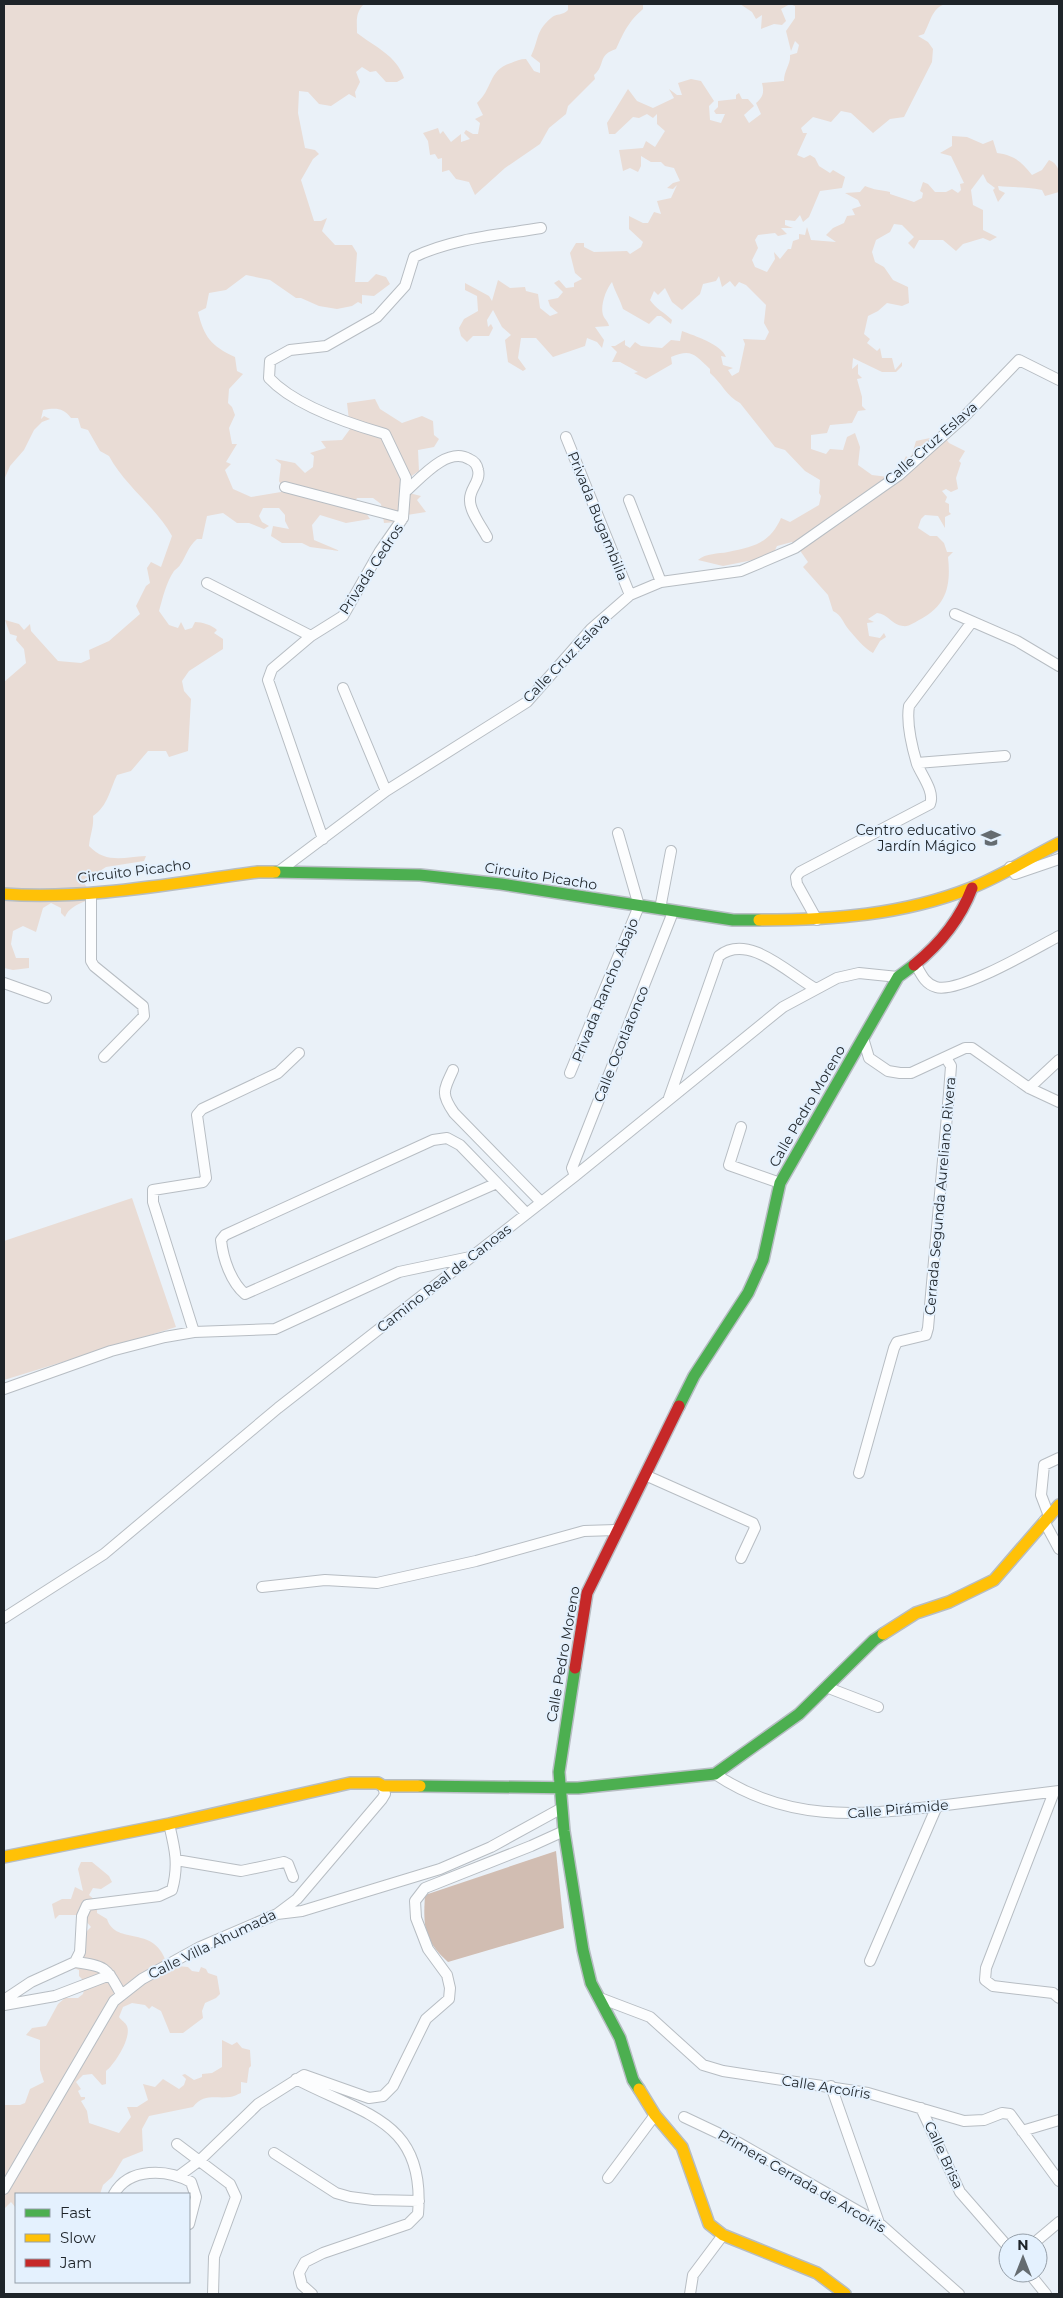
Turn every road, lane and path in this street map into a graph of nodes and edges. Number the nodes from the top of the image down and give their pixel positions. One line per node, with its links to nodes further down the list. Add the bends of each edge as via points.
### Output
1 (541, 228): 5 (street, Privada Cedros, via 429,249 414,257 405,286 377,318 326,346 290,350 270,361 270,378 280,390 350,424 385,434 406,478)
2 (1059, 380): 9 (street, Calle Cruz Eslava, via 1019,360 964,417 899,475 795,548 741,571)
3 (566, 437): 11 (street, Privada Bugambilia)
4 (285, 487): 7 (street)
5 (405, 492): 7 (street, Privada Cedros); 8 (street, via 446,458 467,457 478,470 478,480 470,498 471,506)
6 (629, 500): 9 (street)
7 (403, 518): 14 (street, Privada Cedros, via 380,551 344,616)
8 (487, 537)
9 (661, 582): 11 (street, Calle Cruz Eslava)
10 (207, 583): 14 (street)
11 (630, 595): 19 (street, Calle Cruz Eslava, via 591,629 527,702)
12 (955, 614): 13 (street)
13 (972, 622): 15 (street); 18 (street, via 909,706 907,717)
14 (311, 636): 21 (street, Privada Cedros, via 272,669 268,680)
15 (1059, 666)
16 (343, 688): 19 (street)
17 (1005, 756): 18 (street)
18 (917, 763): 33 (street, via 932,799 930,804 796,877)
19 (386, 791): 21 (street, Calle Cruz Eslava)
20 (618, 833): 30 (street)
21 (324, 839): 26 (street, Calle Cruz Eslava)
22 (1059, 842): 25 (street, Circuito Picacho)
23 (671, 851): 31 (street)
24 (1059, 859): 25 (street, via 1015,874)
25 (1010, 867): 27 (street, Circuito Picacho)
26 (278, 872): 28 (street, Circuito Picacho); 30 (street, Circuito Picacho, via 420,875)
27 (972, 888): 33 (street, Circuito Picacho, via 888,913); 35 (street, Calle Pedro Moreno, via 967,906 956,924)
28 (91, 893): 29 (street, Circuito Picacho); 42 (street, via 90,961 143,1006 144,1011 144,1016)
29 (4, 894)
30 (639, 906): 31 (street, Circuito Picacho); 46 (street, Privada Rancho Abajo)
31 (660, 909): 32 (street, Circuito Picacho)
32 (673, 912): 33 (street, Circuito Picacho, via 733,920); 51 (street, Calle Ocotlatonco, via 572,1168)
33 (817, 920)
34 (1059, 936): 35 (street, via 964,985 938,988 927,983)
35 (916, 965): 36 (street, Calle Pedro Moreno)
36 (898, 977): 38 (street, Camino Real de Canoas, via 859,973 837,978); 40 (street, Calle Pedro Moreno)
37 (4, 983): 39 (street)
38 (816, 989): 48 (street, Camino Real de Canoas, via 783,1007); 48 (street, via 774,960 740,949 727,950 719,956)
39 (46, 998)
40 (863, 1038): 43 (street, via 869,1058 888,1070 910,1073); 53 (street, Calle Pedro Moreno)
41 (298, 1053): 57 (street, via 278,1073 202,1110 197,1116 206,1178 203,1182 154,1190 154,1202)
42 (104, 1057)
43 (946, 1058): 47 (street, via 965,1048 972,1048); 60 (street, Cerrada Segunda Aureliano Rivera, via 951,1066 926,1335 897,1342 894,1348)
44 (1059, 1060): 47 (street)
45 (453, 1070): 54 (street, via 444,1090 445,1100)
46 (570, 1073)
47 (1029, 1088): 49 (street)
48 (669, 1098): 51 (street, Camino Real de Canoas)
49 (1059, 1102)
50 (740, 1127): 53 (street, via 729,1165)
51 (575, 1176): 54 (street, Camino Real de Canoas)
52 (497, 1183): 52 (street, via 245,1294 236,1286 222,1250 221,1240 226,1235 434,1140 447,1138 460,1145); 55 (street)
53 (780, 1183): 61 (street, Calle Pedro Moreno, via 763,1260 748,1293 694,1376)
54 (541, 1202): 55 (street, Camino Real de Canoas)
55 (526, 1213): 56 (street, Camino Real de Canoas)
56 (474, 1256): 57 (street, via 399,1272 275,1329); 68 (street, Camino Real de Canoas, via 278,1408 104,1554)
57 (194, 1332): 58 (street, via 111,1351)
58 (4, 1389)
59 (1059, 1458): 63 (street, via 1044,1465 1041,1495)
60 (859, 1473)
61 (645, 1475): 64 (street, Calle Pedro Moreno); 66 (street, via 753,1523 755,1528)
62 (1059, 1505): 63 (street)
63 (1046, 1519): 65 (street); 69 (street, via 994,1580 949,1602 916,1613 874,1640)
64 (616, 1530): 67 (street, via 584,1531 476,1561 378,1583 325,1580); 73 (street, Calle Pedro Moreno, via 587,1593 559,1772)
65 (1059, 1549)
66 (741, 1558)
67 (262, 1588)
68 (4, 1618)
69 (826, 1687): 70 (street); 71 (street, via 778,1731)
70 (878, 1707)
71 (715, 1774): 73 (street); 75 (street, Calle Pirámide, via 749,1794 818,1812 859,1814)
72 (383, 1786): 73 (street); 77 (street, via 350,1782); 82 (street, Calle Villa Ahumada, via 385,1794 382,1799 297,1898)
73 (560, 1788): 76 (street, Calle Pedro Moreno)
74 (1057, 1792): 75 (street, Calle Pirámide); 88 (street, via 984,1980 993,1986 1053,1993)
75 (937, 1806): 83 (street)
76 (562, 1808): 78 (street, Calle Pedro Moreno); 82 (street, via 491,1848 440,1869 302,1911)
77 (168, 1824): 79 (street); 80 (street)
78 (564, 1831): 87 (street, Calle Pedro Moreno, via 583,1950 591,1983); 91 (street, via 425,1888 416,1901 416,1918 428,1949 447,1975 449,1998 426,2019 392,2086 383,2096 369,2098 304,2075)
79 (4, 1857)
80 (176, 1860): 81 (street, via 241,1871 284,1862); 84 (street, via 177,1872 172,1890 159,1896 87,1905 82,1916 80,1952)
81 (293, 1877)
82 (277, 1914): 86 (street, Calle Villa Ahumada, via 200,1947)
83 (870, 1961)
84 (76, 1962): 85 (street, via 101,1965); 89 (street, via 31,1982)
85 (110, 1975): 86 (street); 90 (street, via 55,1996)
86 (121, 1994): 104 (street, Calle Villa Ahumada)
87 (600, 1998): 92 (street, Calle Arcoíris, via 650,2017 702,2065 723,2071); 94 (street, Calle Pedro Moreno, via 620,2038 633,2080)
88 (1059, 1998)
89 (4, 2000)
90 (4, 2005)
91 (296, 2079): 100 (street, via 258,2104); 106 (street, via 384,2122 403,2139 414,2163)
92 (831, 2086): 93 (street, Calle Arcoíris); 109 (street)
93 (921, 2108): 97 (street, Calle Arcoíris, via 964,2121 1010,2114); 112 (street, Calle Brisa, via 960,2192)
94 (655, 2115): 102 (street); 111 (street, Calle Pedro Moreno, via 682,2147 709,2224)
95 (684, 2117): 109 (street, Primera Cerrada de Arcoíris, via 739,2143)
96 (1059, 2120): 97 (street)
97 (1022, 2131): 103 (street)
98 (177, 2144): 100 (street)
99 (274, 2152): 106 (street, via 336,2192 350,2197)
100 (199, 2161): 101 (street); 114 (street, via 230,2184 236,2197 214,2257)
101 (180, 2175): 105 (street, via 151,2172 132,2177); 107 (street, via 191,2182 196,2197)
102 (608, 2178)
103 (1059, 2181)
104 (4, 2189)
105 (115, 2193)
106 (419, 2201): 115 (street, via 418,2214 408,2224 305,2262 299,2272 302,2285)
107 (190, 2220)
108 (1059, 2222): 110 (street)
109 (880, 2223): 118 (street, Primera Cerrada de Arcoíris)
110 (1046, 2233)
111 (723, 2236): 116 (street, via 693,2276); 117 (street, Calle Pedro Moreno, via 817,2272)
112 (998, 2236)
113 (1037, 2283): 119 (street)
114 (213, 2294)
115 (312, 2294)
116 (690, 2294)
117 (845, 2294)
118 (959, 2294)
119 (1046, 2294)

